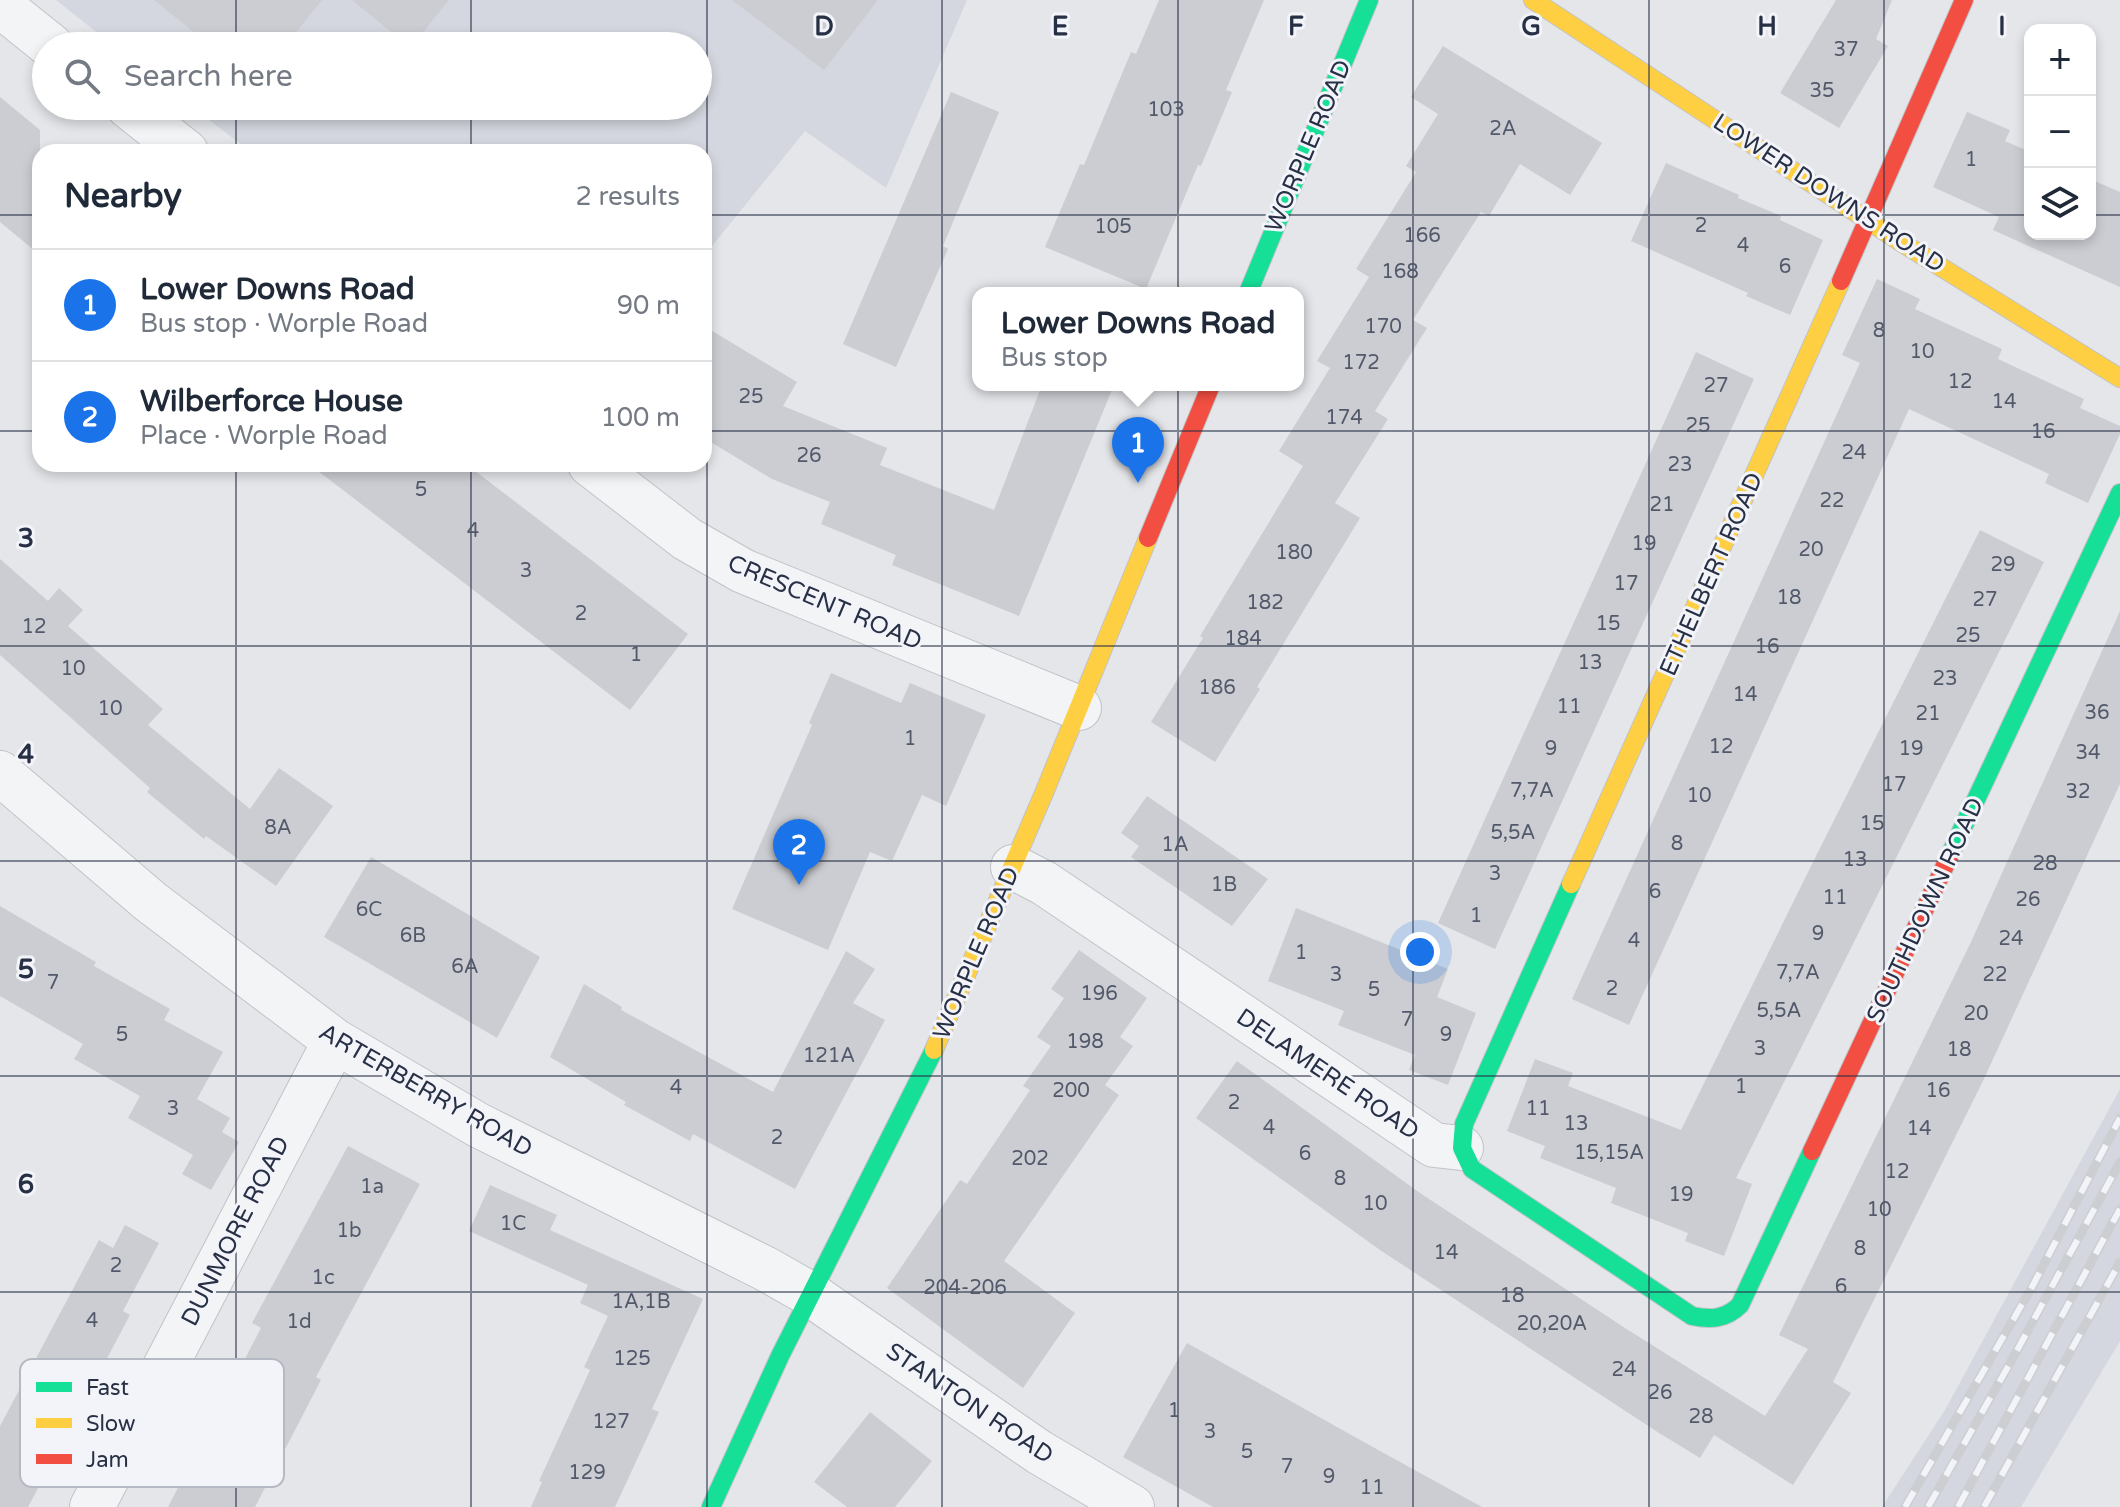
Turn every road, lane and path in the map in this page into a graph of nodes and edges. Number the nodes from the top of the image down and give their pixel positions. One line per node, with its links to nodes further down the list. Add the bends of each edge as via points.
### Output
1 (1386, 0): 5 (street)
2 (1964, 0): 9 (street, ETHELBERT ROAD)
3 (1530, 2): 9 (street, LOWER DOWNS ROAD)
4 (0, 5): 6 (street)
5 (1365, 9): 10 (street, WORPLE ROAD)
6 (34, 32)
7 (146, 120): 8 (street)
8 (176, 144)
9 (1868, 221): 11 (street, LOWER DOWNS ROAD); 19 (street, ETHELBERT ROAD, via 1464,1124)
10 (1250, 287)
11 (2120, 378)
12 (1209, 391): 15 (street, WORPLE ROAD)
13 (600, 472): 15 (street, CRESCENT ROAD, via 687,539 743,571)
14 (2120, 493): 19 (street, SOUTHDOWN ROAD, via 1733,1313 1720,1318 1692,1316 1472,1169)
15 (1079, 708): 17 (street, WORPLE ROAD)
16 (0, 773): 18 (street, ARTERBERRY ROAD, via 151,902)
17 (1013, 867): 19 (street, DELAMERE ROAD, via 1434,1145); 20 (street, WORPLE ROAD, via 933,1052)
18 (335, 1041): 20 (street, ARTERBERRY ROAD, via 478,1125); 21 (street, DUNMORE ROAD)
19 (1461, 1148)
20 (810, 1294): 24 (street, WORPLE ROAD); 25 (street, STANTON ROAD, via 1039,1452)
21 (169, 1359)
22 (102, 1487): 23 (street, DUNMORE ROAD)
23 (92, 1507)
24 (711, 1507)
25 (1132, 1507)

